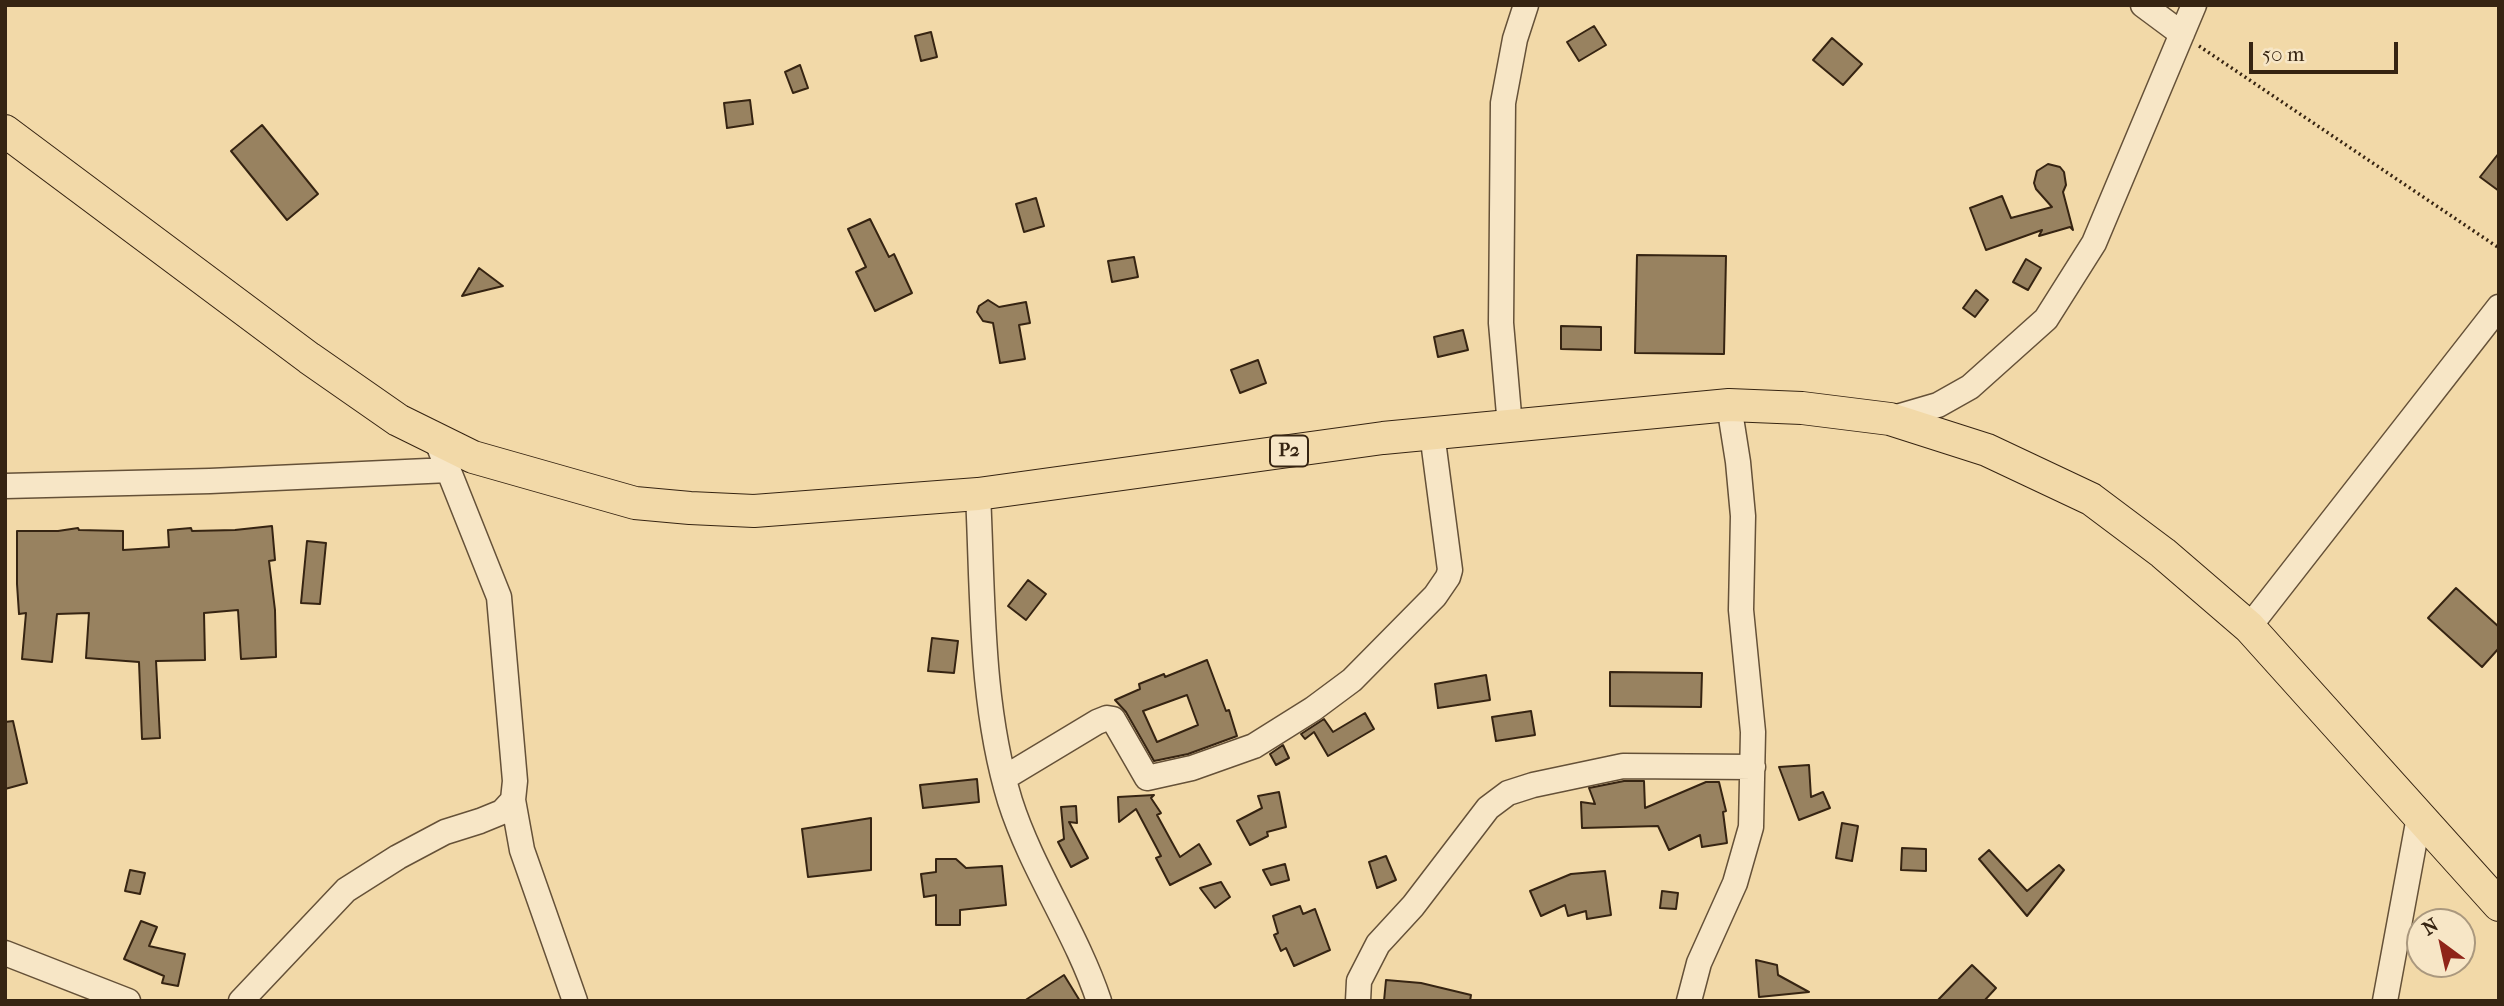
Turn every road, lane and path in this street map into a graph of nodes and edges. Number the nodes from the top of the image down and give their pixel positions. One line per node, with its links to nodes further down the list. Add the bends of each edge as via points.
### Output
1 (1526, 5): 10 (street, via 1503,103 1501,323)
2 (2143, 5): 4 (street)
3 (2194, 5): 4 (street)
4 (2182, 34): 6 (path); 9 (street, via 2094,243 2046,319 1970,387 1938,405)
5 (5, 131): 12 (main road, P2, via 309,358 398,420)
6 (2499, 248)
7 (2499, 307): 16 (street)
8 (1729, 405): 9 (main road, P2); 10 (main road, P2); 17 (street, via 1742,516 1741,610)
9 (1890, 419): 16 (main road, P2, via 1987,450 2091,499)
10 (1510, 426): 11 (main road, P2)
11 (1432, 433): 15 (main road, P2); 18 (street, via 1448,577 1352,680 1254,746 1192,768 1147,778 1119,727 1107,718)
12 (436, 439): 13 (street); 15 (main road, P2, via 473,457 635,503 754,511)
13 (449, 470): 14 (street); 19 (street, via 499,597)
14 (5, 486)
15 (978, 494): 18 (street, via 990,702)
16 (2249, 627): 20 (main road, P2)
17 (1753, 767): 27 (street, via 1623,766 1508,793 1489,808 1378,944 1359,981); 28 (street, via 1751,827 1735,883 1699,963)
18 (1002, 769): 26 (street, via 1011,803)
19 (513, 800): 24 (street, via 502,812 445,832 346,890); 25 (street, via 522,850)
20 (2419, 817): 21 (main road, P2); 29 (street)
21 (2495, 894)
22 (5, 953): 23 (street)
23 (128, 1001)
24 (241, 1001)
25 (575, 1001)
26 (1099, 1001)
27 (1358, 1001)
28 (1689, 1001)
29 (2385, 1001)

